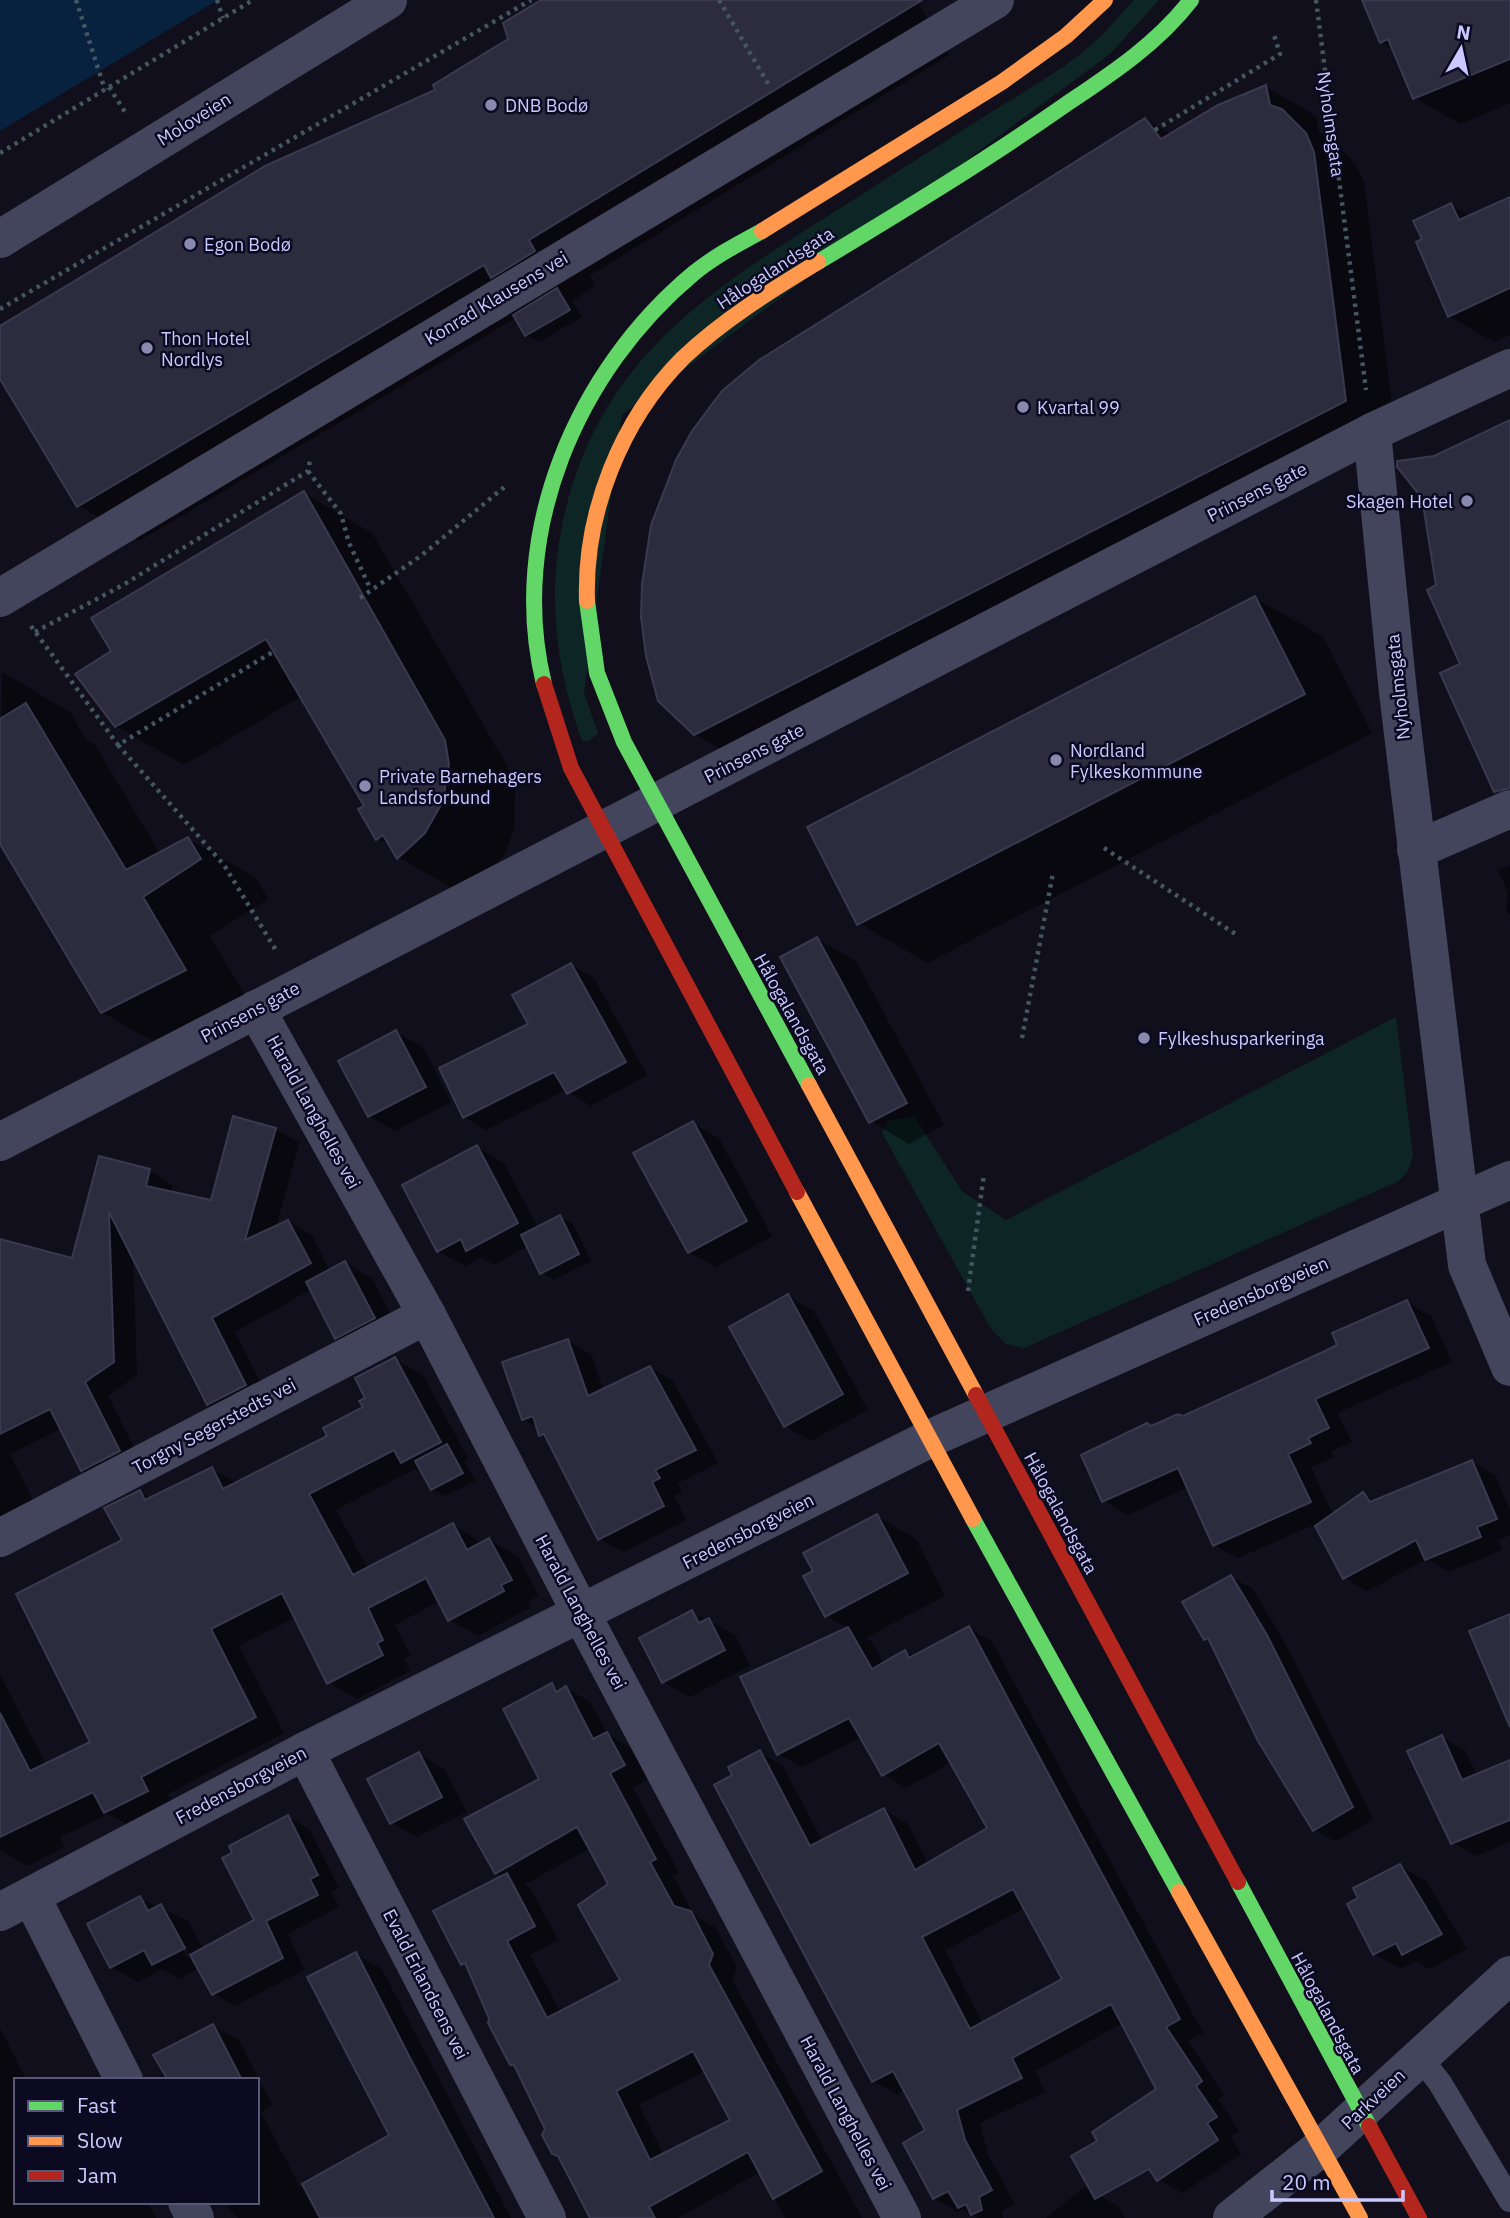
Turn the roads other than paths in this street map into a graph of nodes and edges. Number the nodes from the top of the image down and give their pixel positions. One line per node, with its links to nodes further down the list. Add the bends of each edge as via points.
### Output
1 (388, 0): 5 (street, Moloveien)
2 (995, 0): 8 (street, Konrad Klausens vei)
3 (1105, 0): 11 (street, Hålogalandsgata, via 1077,29 1019,73 693,274 642,323 581,407 558,458 541,522 535,599 540,667 565,751)
4 (1191, 0): 9 (street, Hålogalandsgata, via 1128,61 1041,123 746,306 665,377 643,406 618,450 598,511 589,559 588,628 594,664 612,715)
5 (0, 239)
6 (1510, 368): 7 (street, Prinsens gate)
7 (1372, 432): 9 (street, Prinsens gate); 12 (street, Nyholmsgata)
8 (3, 596)
9 (657, 801): 11 (street, Prinsens gate); 19 (street, Hålogalandsgata)
10 (1510, 809): 12 (street)
11 (605, 827): 13 (street, Prinsens gate); 20 (street, Hålogalandsgata)
12 (1416, 850): 16 (street, Nyholmsgata)
13 (256, 1009): 14 (street, Prinsens gate); 17 (street, Harald Langhelles vei)
14 (0, 1142)
15 (1510, 1180): 16 (street, Fredensborgveien)
16 (1459, 1201): 18 (street, Nyholmsgata, via 1467,1265); 19 (street, Fredensborgveien)
17 (427, 1315): 21 (street, Torgny Segerstedts vei); 22 (street, Harald Langhelles vei)
18 (1510, 1367)
19 (987, 1413): 20 (street, Fredensborgveien); 28 (street, Hålogalandsgata)
20 (929, 1439): 22 (street, Fredensborgveien); 29 (street, Hålogalandsgata)
21 (0, 1538)
22 (582, 1615): 23 (street, Fredensborgveien); 32 (street, Harald Langhelles vei)
23 (305, 1751): 24 (street, Fredensborgveien); 31 (street, Evald Erlandsens vei)
24 (15, 1904): 27 (street)
25 (1510, 1975): 26 (street, Parkveien)
26 (1419, 2056): 28 (street, Parkveien); 30 (lane)
27 (123, 2078)
28 (1360, 2112): 29 (street, Parkveien); 35 (street, Hålogalandsgata)
29 (1323, 2146): 33 (street, Parkveien); 34 (street, Hålogalandsgata)
30 (1510, 2200)
31 (547, 2218)
32 (902, 2218)
33 (1232, 2218)
34 (1360, 2218)
35 (1419, 2218)

